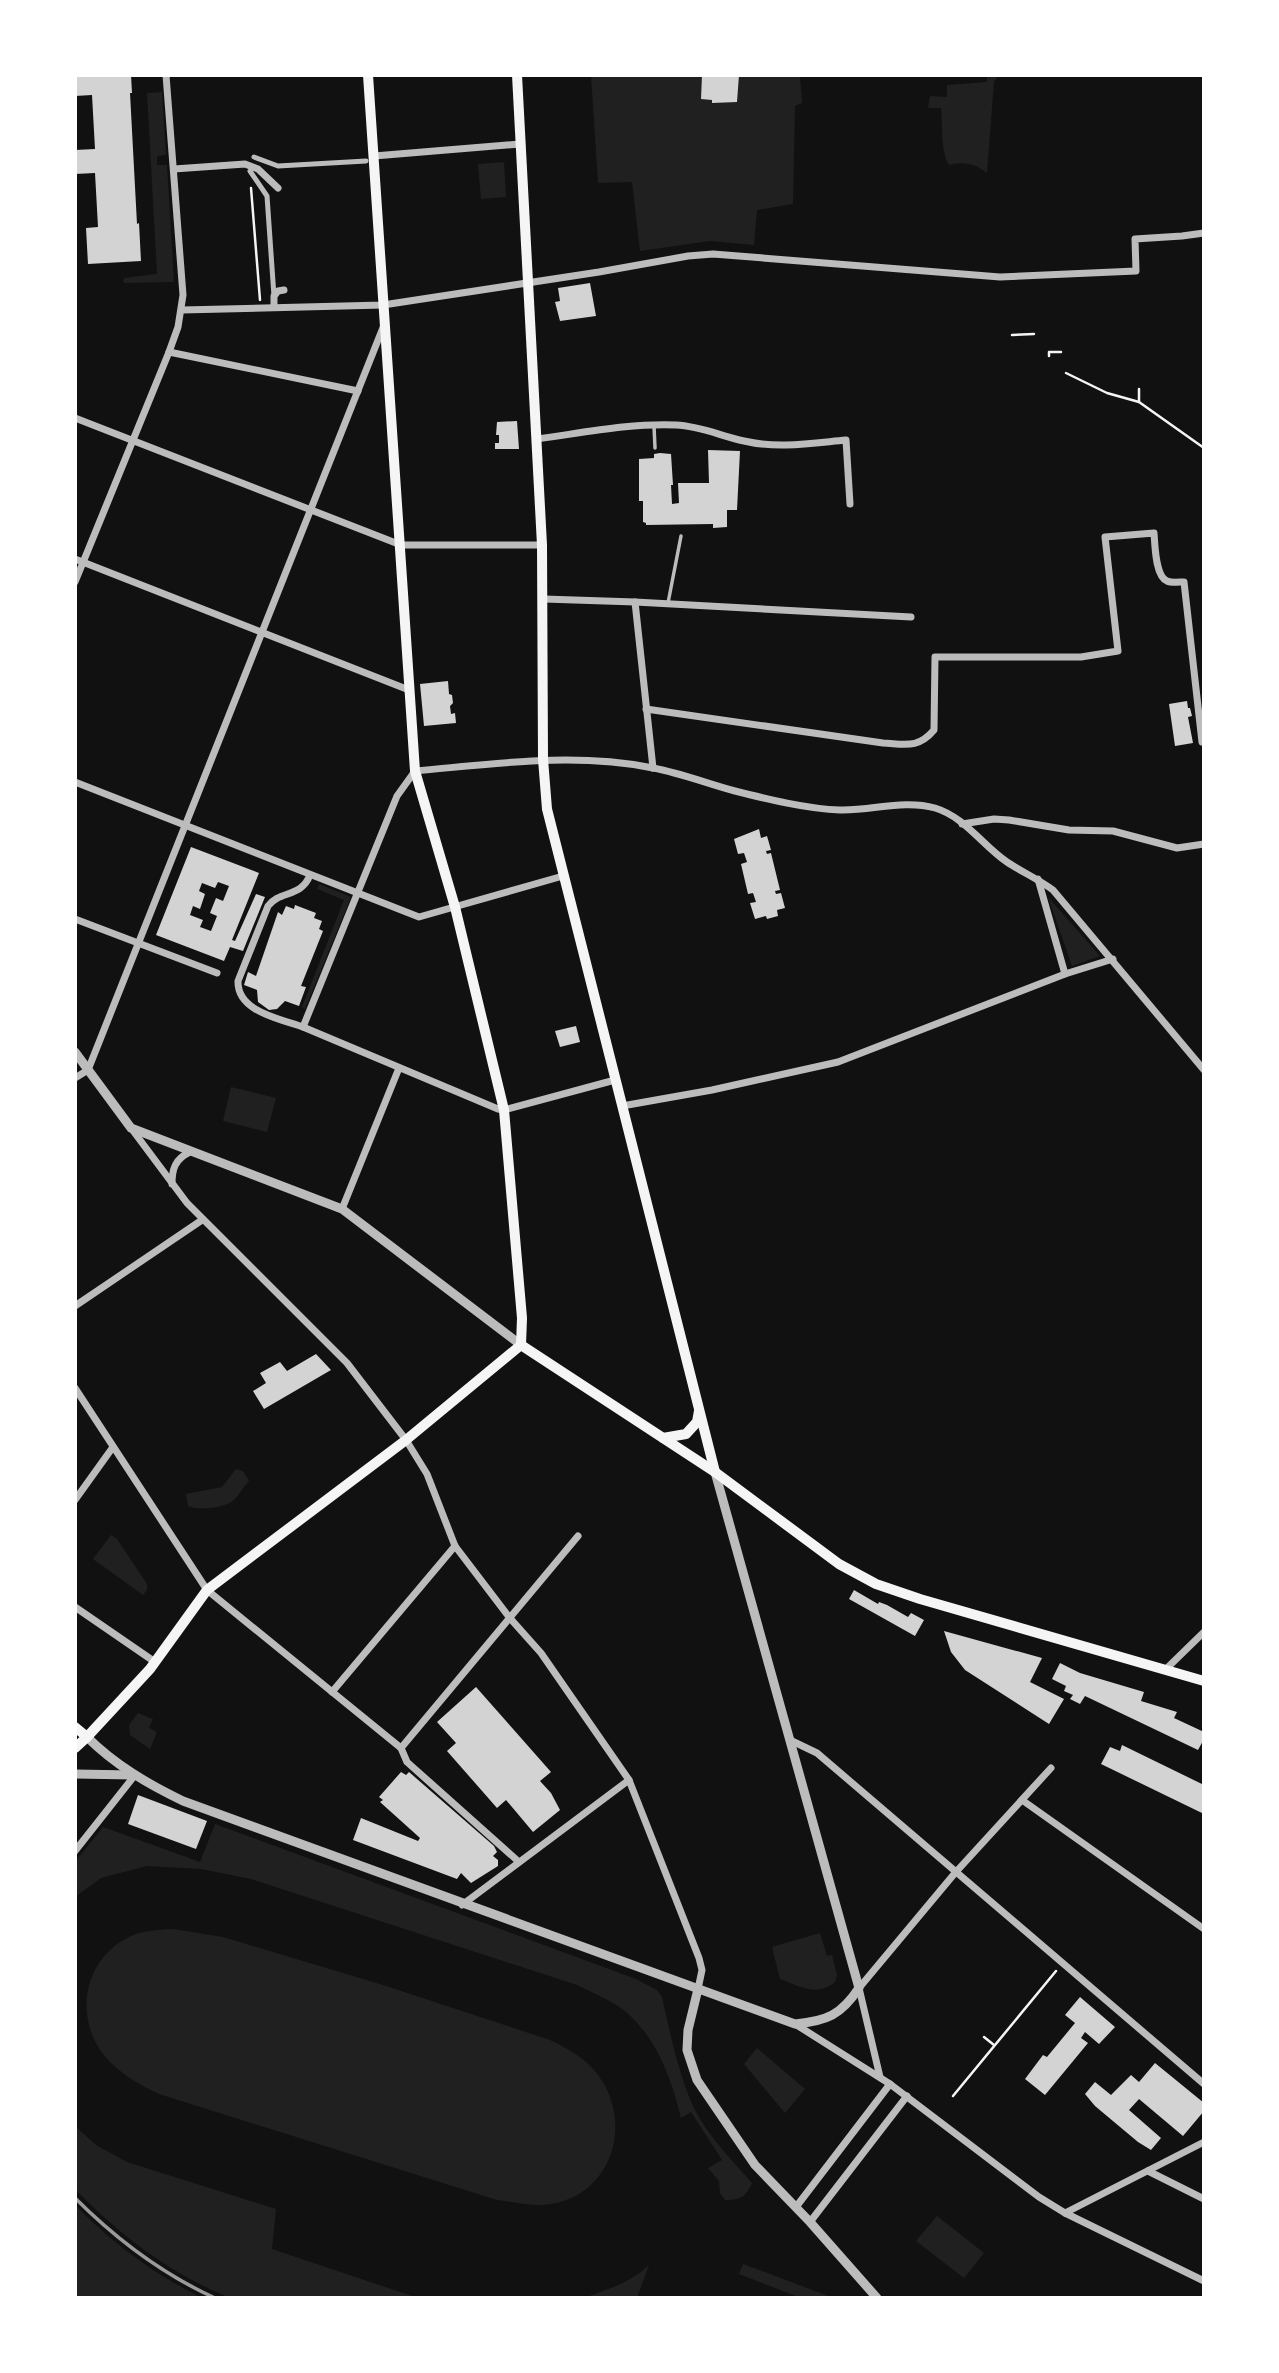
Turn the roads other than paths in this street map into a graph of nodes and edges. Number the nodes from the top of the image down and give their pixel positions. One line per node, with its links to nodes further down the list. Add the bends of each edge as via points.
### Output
1 (166, 75): 7 (street)
2 (368, 75): 6 (main road)
3 (517, 75): 4 (main road)
4 (520, 144): 6 (street); 11 (main road)
5 (254, 157): 6 (street, via 278,166)
6 (370, 158): 14 (main road)
7 (174, 169): 9 (street, via 245,164 258,169); 16 (street)
8 (250, 171): 13 (street, via 267,196)
9 (278, 188)
10 (1204, 233): 11 (street, via 1135,239 1136,271 1000,277 713,254)
11 (527, 282): 14 (street); 22 (main road)
12 (284, 290): 13 (street)
13 (274, 296): 15 (street)
14 (383, 305): 15 (street); 17 (main road)
15 (274, 307): 16 (street)
16 (182, 310): 18 (street)
17 (384, 325): 19 (street); 28 (main road)
18 (169, 352): 19 (street); 23 (street)
19 (358, 391): 26 (street)
20 (75, 418): 23 (street)
21 (654, 426): 22 (street); 24 (lane); 25 (street, via 701,428 778,445 846,440)
22 (537, 439): 29 (main road)
23 (132, 440): 26 (street); 30 (street)
24 (655, 448)
25 (850, 504)
26 (310, 510): 28 (street); 36 (street)
27 (681, 536): 34 (lane)
28 (401, 545): 29 (street); 37 (main road)
29 (542, 545): 32 (main road)
30 (79, 560): 31 (street); 36 (street)
31 (75, 582)
32 (544, 599): 33 (street); 40 (main road)
33 (635, 602): 34 (street); 38 (street)
34 (668, 604): 35 (street)
35 (911, 617)
36 (262, 632): 37 (street); 45 (street)
37 (409, 690): 42 (main road)
38 (646, 709): 39 (street, via 883,743 925,741 934,730 935,657 1081,657 1118,651 1105,537 1154,533 1162,577 1167,582 1184,582); 41 (street)
39 (1204, 742)
40 (543, 759): 41 (street); 42 (street); 48 (main road, via 547,808)
41 (653, 768): 44 (street, via 735,791 841,810 893,804 934,808)
42 (415, 771): 50 (street, via 397,796); 51 (main road)
43 (75, 782): 45 (street)
44 (962, 824): 46 (street, via 1009,820 1069,830 1113,831 1177,848); 49 (street, via 1007,863)
45 (185, 826): 47 (street); 53 (street)
46 (1204, 844)
47 (310, 875): 50 (street); 57 (street, via 303,888 272,900 238,981 241,995 254,1007)
48 (563, 876): 51 (street); 63 (main road)
49 (1038, 879): 54 (street); 56 (street)
50 (357, 894): 51 (street, via 419,917); 57 (street)
51 (455, 907): 65 (main road)
52 (75, 919): 53 (street)
53 (139, 943): 55 (street); 60 (street)
54 (1113, 959): 56 (street); 61 (street)
55 (217, 973)
56 (1065, 974): 64 (street, via 838,1062)
57 (303, 1027): 59 (street)
58 (75, 1052): 60 (street)
59 (399, 1068): 65 (street); 69 (street)
60 (88, 1070): 62 (street); 66 (street)
61 (1204, 1070)
62 (75, 1079)
63 (615, 1080): 64 (main road); 65 (street)
64 (622, 1106): 74 (main road)
65 (504, 1110): 72 (main road)
66 (131, 1128): 67 (street); 68 (street)
67 (190, 1152): 68 (street, via 174,1167); 69 (street)
68 (172, 1184): 70 (street)
69 (342, 1209): 72 (street)
70 (202, 1220): 71 (street); 76 (street, via 347,1363)
71 (75, 1306)
72 (521, 1345): 75 (main road); 76 (main road)
73 (75, 1388): 77 (street)
74 (700, 1411): 75 (main road, via 686,1434); 78 (main road)
75 (663, 1438): 78 (main road)
76 (406, 1440): 81 (street, via 427,1474); 82 (main road)
77 (113, 1447): 79 (street); 82 (street)
78 (715, 1472): 87 (main road, via 839,1564 876,1584); 92 (street)
79 (75, 1500)
80 (578, 1536): 84 (street)
81 (455, 1546): 84 (street); 89 (street)
82 (207, 1590): 86 (main road); 89 (street)
83 (75, 1607): 86 (street)
84 (509, 1617): 94 (street); 98 (street, via 541,1653)
85 (1204, 1632): 87 (street)
86 (155, 1662): 91 (main road)
87 (1165, 1670): 88 (main road)
88 (1204, 1681)
89 (332, 1692): 94 (street)
90 (75, 1727): 91 (main road)
91 (87, 1737): 93 (main road); 97 (street)
92 (792, 1741): 102 (street, via 817,1754); 105 (street)
93 (75, 1748)
94 (401, 1748): 101 (street, via 407,1762)
95 (1051, 1768): 99 (street)
96 (75, 1774): 97 (street)
97 (135, 1776): 100 (street); 103 (street, via 183,1801)
98 (629, 1780): 101 (street); 106 (street, via 699,1958)
99 (1022, 1800): 102 (street); 104 (street)
100 (75, 1851)
101 (519, 1862): 103 (street)
102 (955, 1872): 105 (street); 110 (street)
103 (462, 1905): 106 (street)
104 (1204, 1929)
105 (859, 1988): 107 (street, via 835,2014); 108 (street)
106 (698, 1989): 107 (street); 115 (street, via 687,2050 697,2080 755,2165)
107 (795, 2024): 108 (street)
108 (880, 2077): 109 (street)
109 (890, 2084): 111 (street); 115 (street)
110 (1204, 2084)
111 (907, 2096): 116 (street); 117 (street)
112 (1204, 2142): 113 (street)
113 (1148, 2171): 114 (street); 116 (street)
114 (1204, 2199)
115 (796, 2207): 117 (street)
116 (1065, 2213): 118 (street)
117 (810, 2222): 119 (street)
118 (1204, 2281)
119 (877, 2298)

